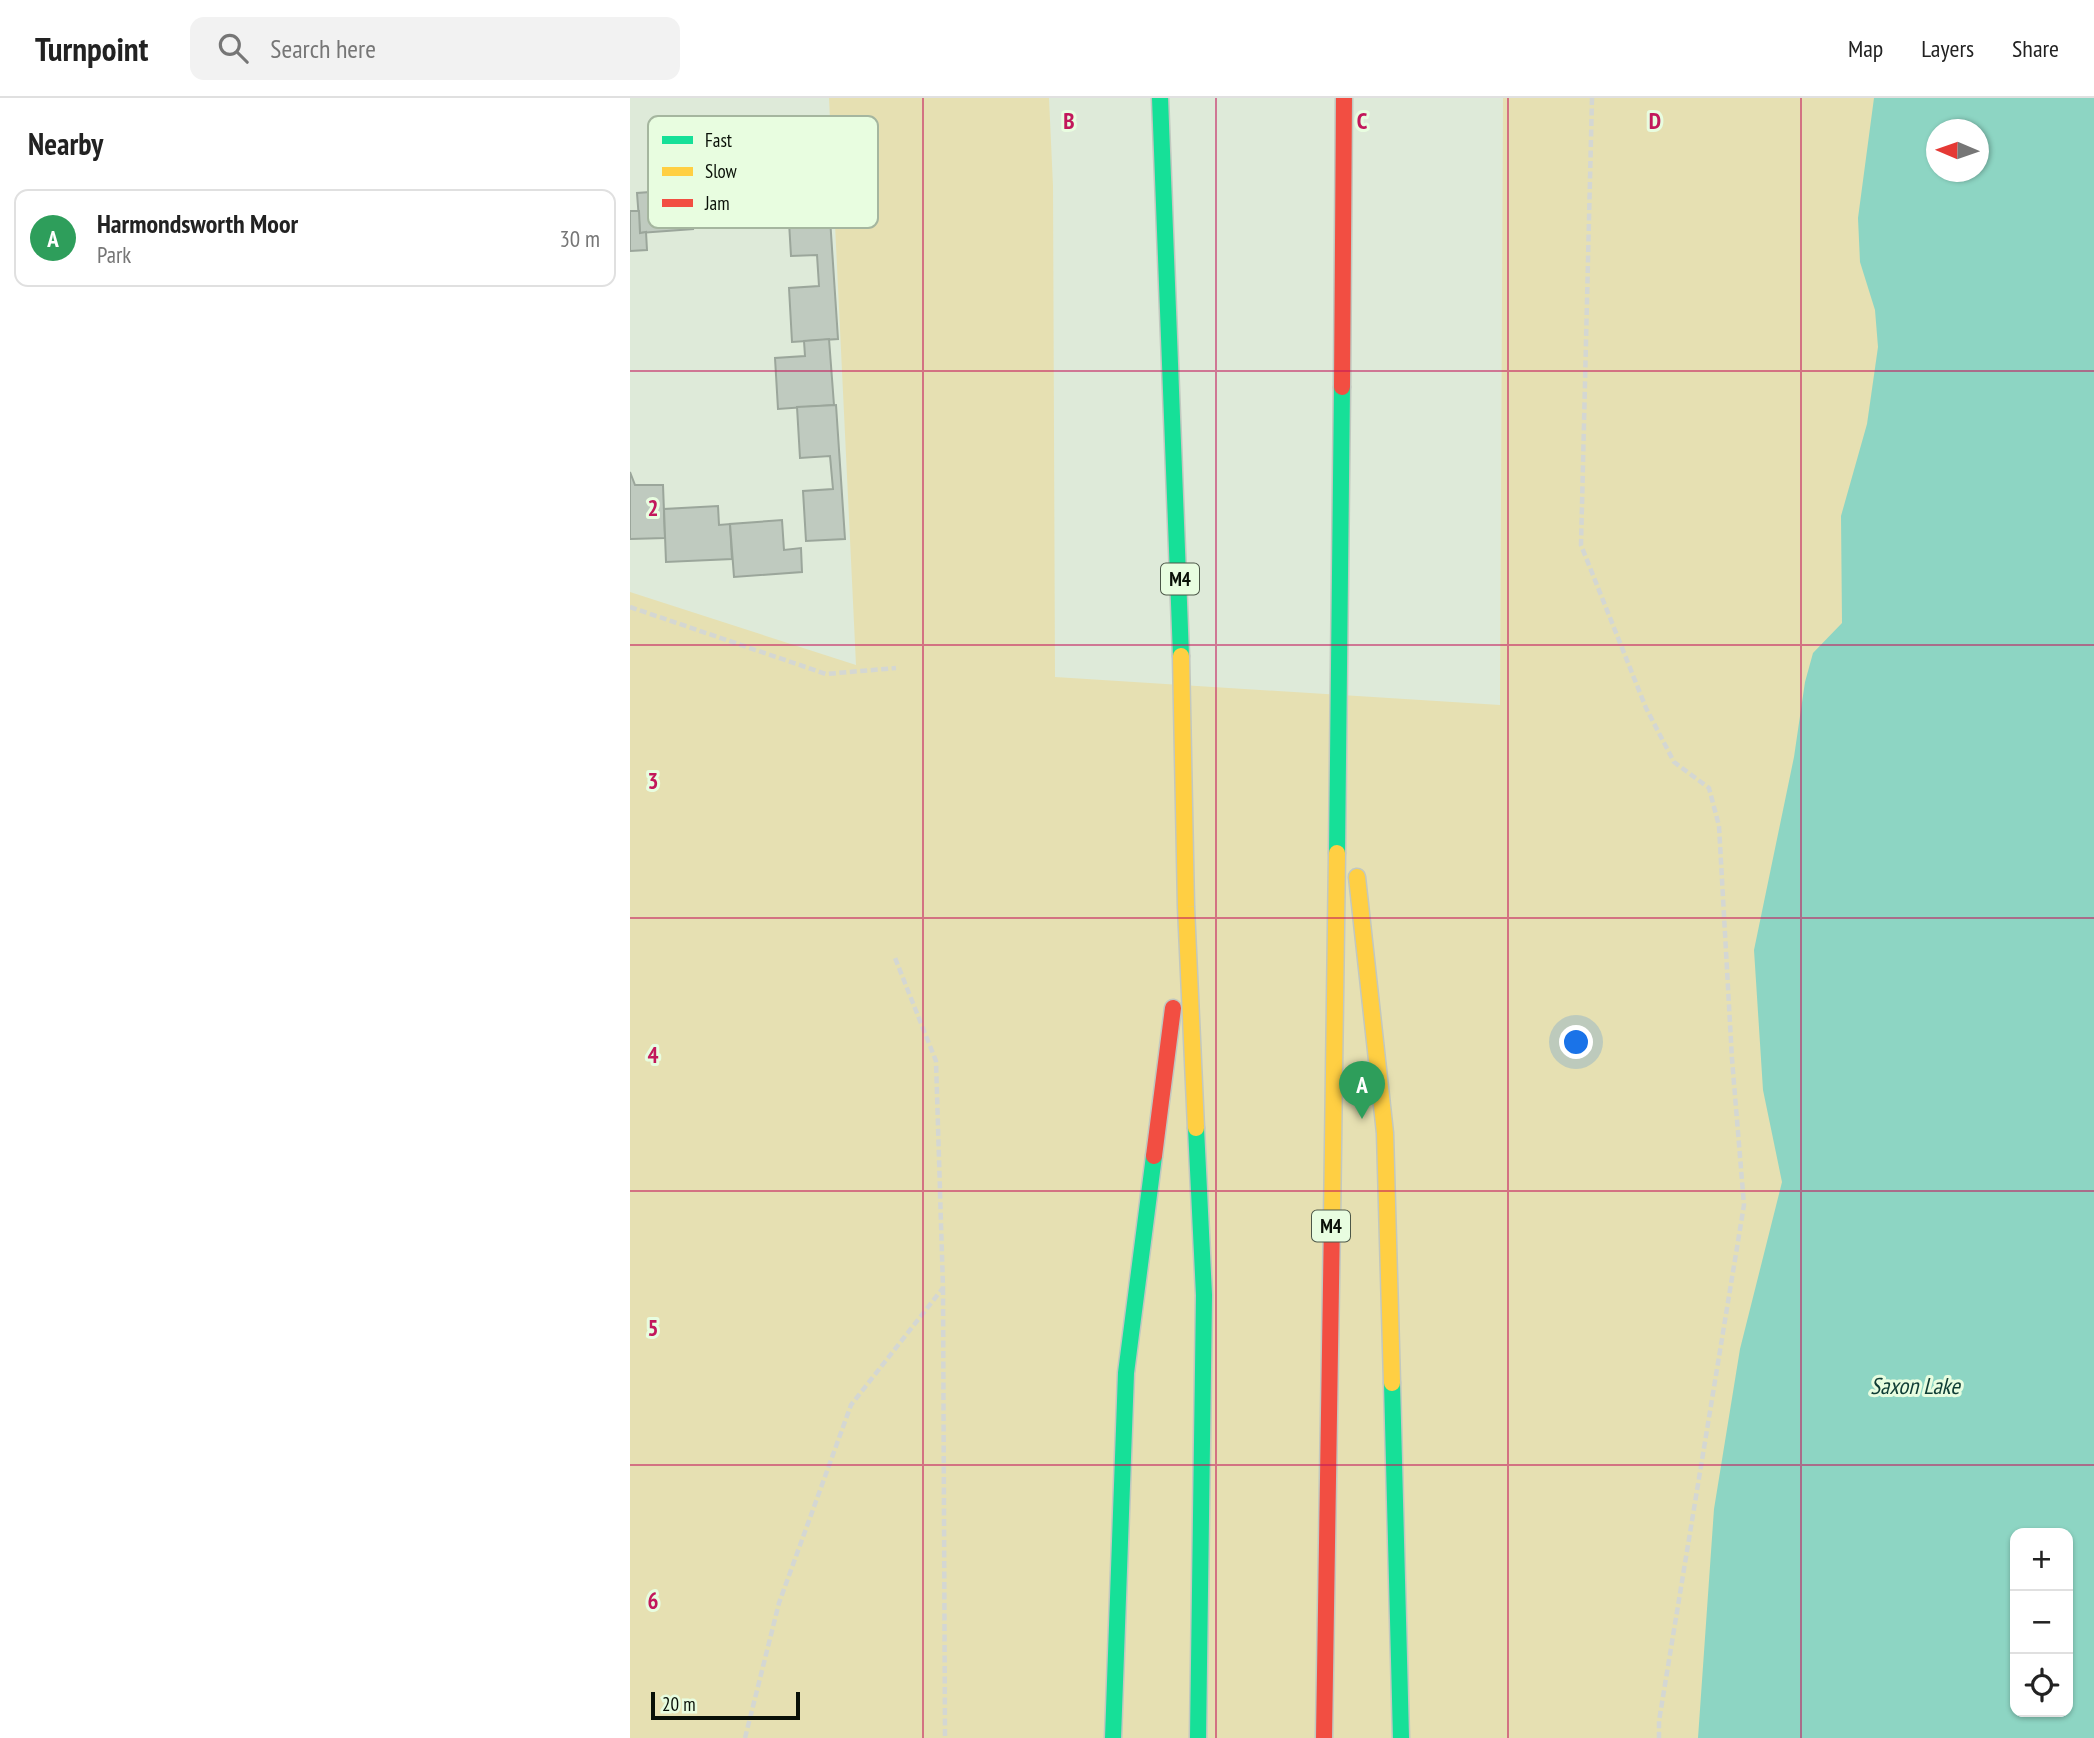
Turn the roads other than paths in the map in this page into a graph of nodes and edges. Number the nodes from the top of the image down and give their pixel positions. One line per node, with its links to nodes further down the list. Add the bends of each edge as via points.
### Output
1 (1160, 98): 6 (highway, M4, via 1180,595)
2 (1344, 98): 3 (highway, M4)
3 (1339, 715): 4 (highway); 9 (highway, M4)
4 (1353, 836)
5 (1356, 863): 10 (highway, via 1385,1133)
6 (1186, 907): 7 (highway, via 1126,1373); 8 (highway, M4, via 1204,1295)
7 (1114, 1738)
8 (1198, 1738)
9 (1324, 1738)
10 (1401, 1738)

